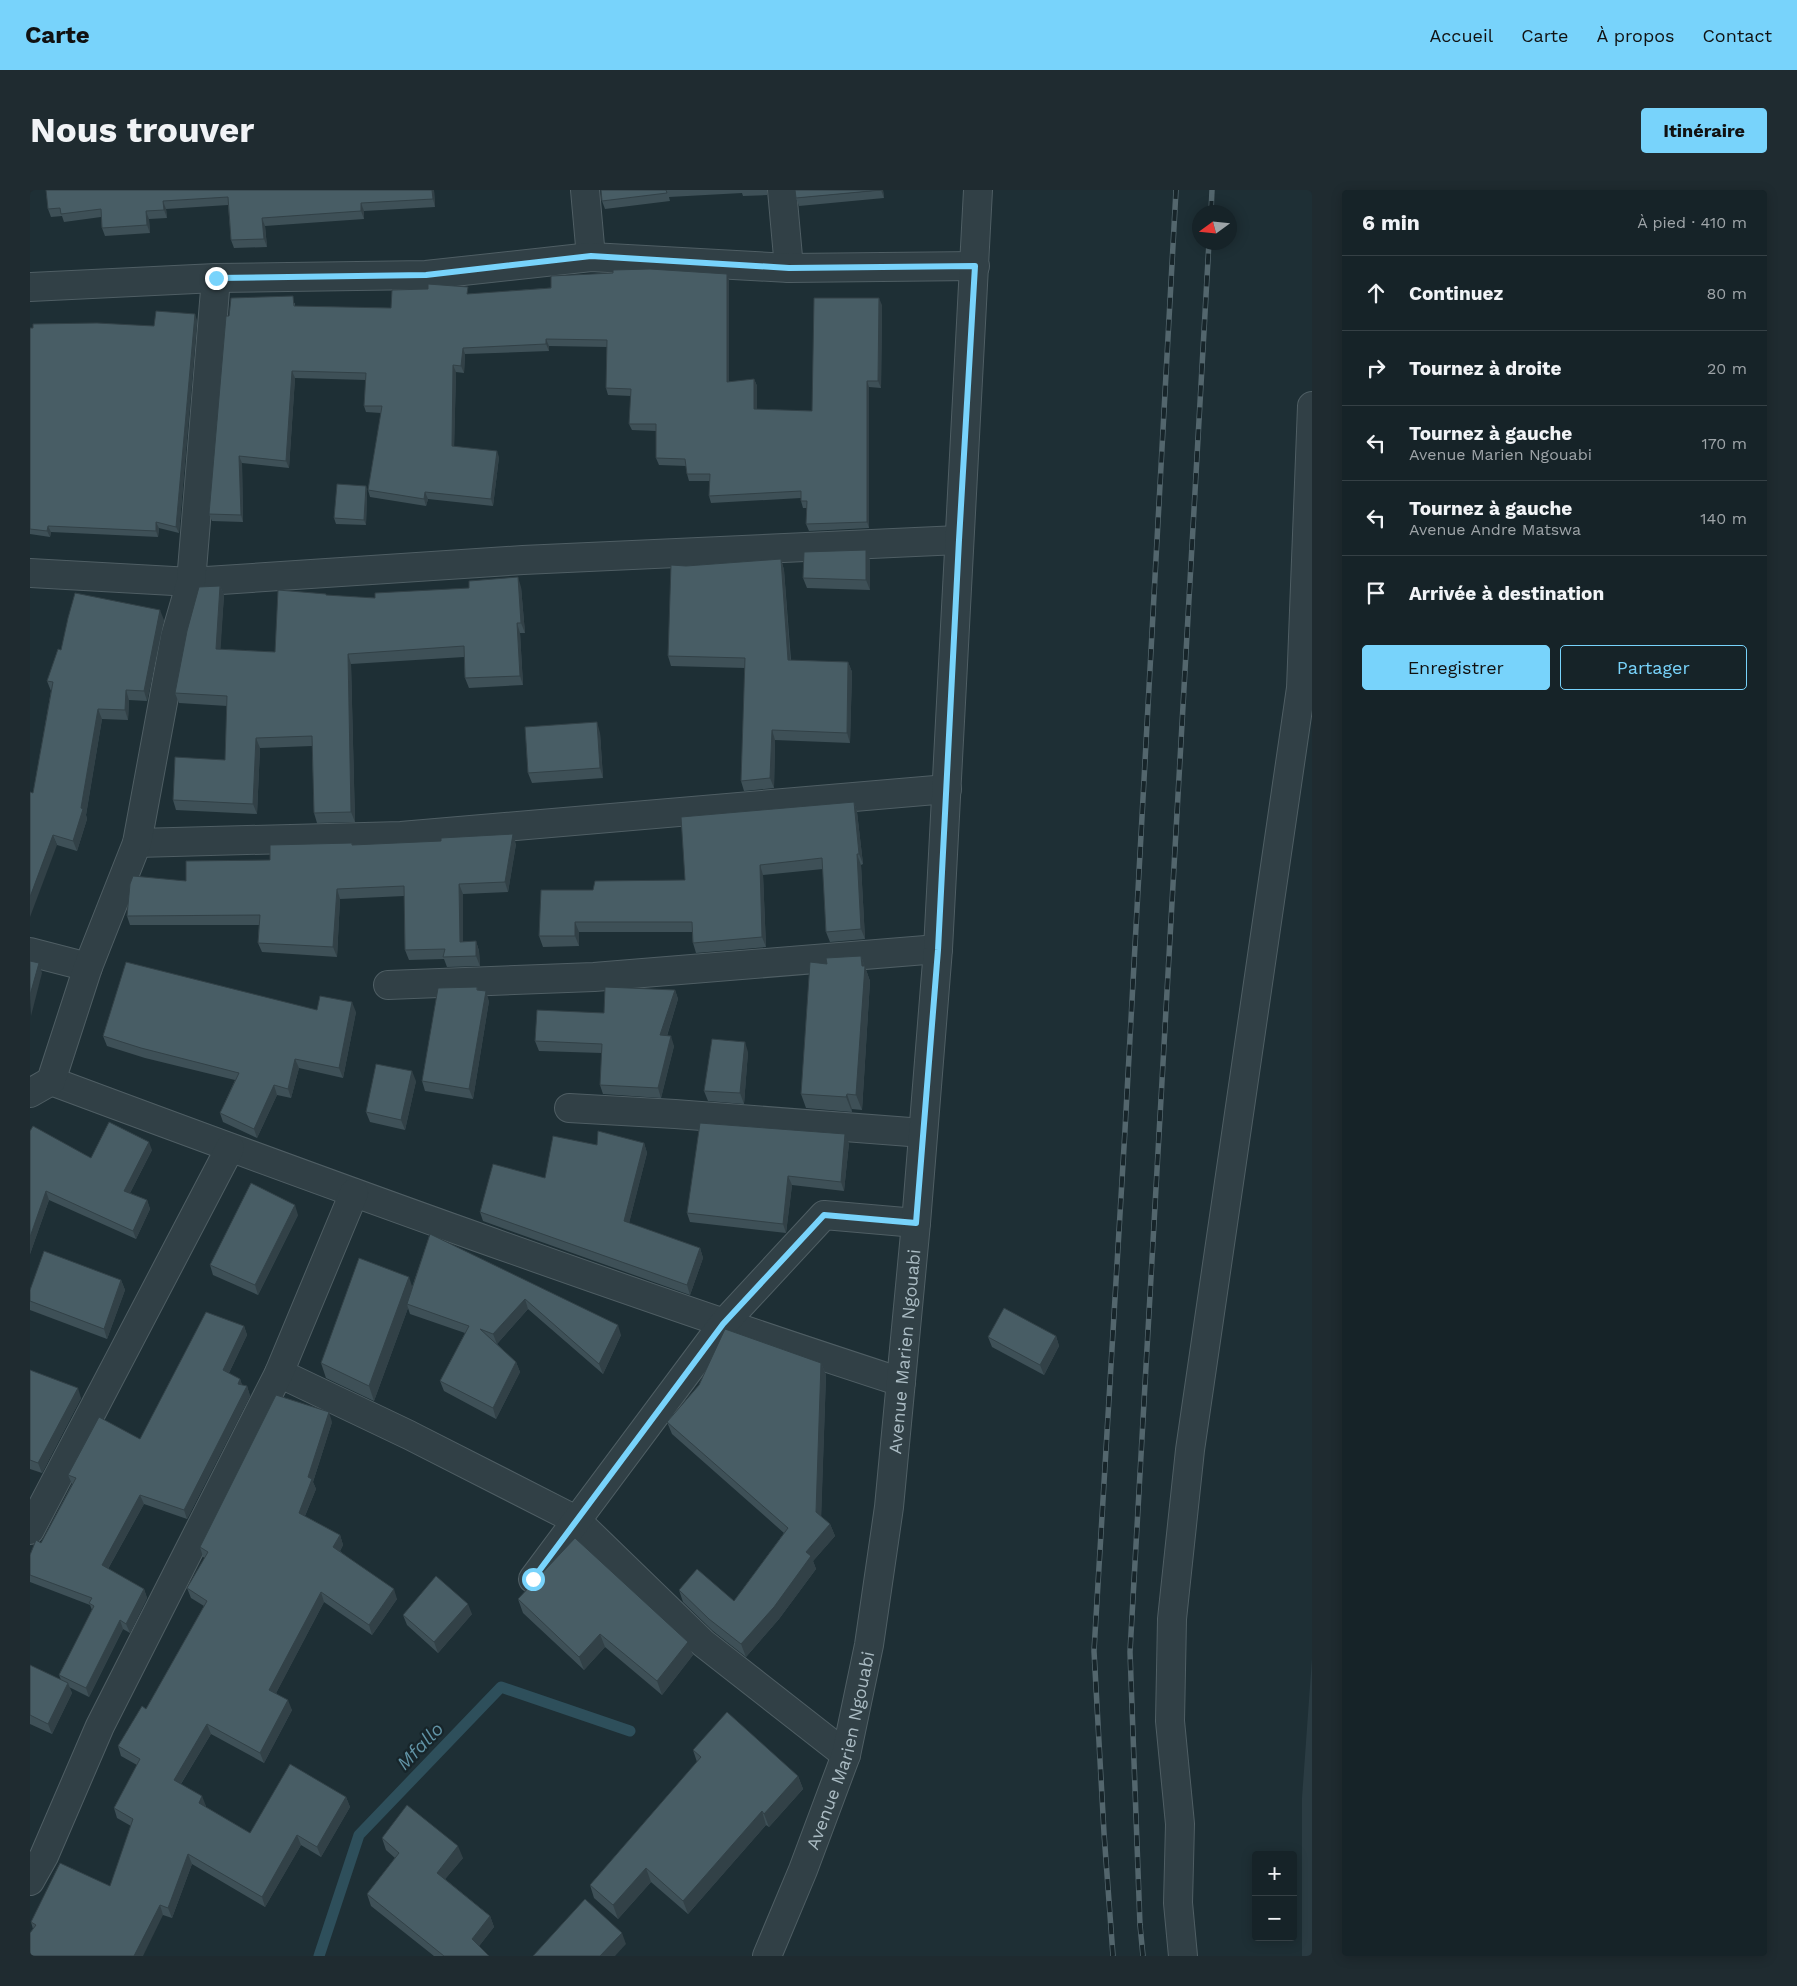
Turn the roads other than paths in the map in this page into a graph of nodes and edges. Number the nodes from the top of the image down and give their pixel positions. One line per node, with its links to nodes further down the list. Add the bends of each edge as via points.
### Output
1 (585, 190): 4 (street)
2 (782, 190): 6 (street)
3 (978, 190): 5 (street, Avenue Marien Ngouabi)
4 (591, 256): 6 (street); 7 (street, via 426,275)
5 (975, 266): 6 (street); 10 (street, Avenue Marien Ngouabi)
6 (789, 268)
7 (216, 278): 8 (street); 12 (street)
8 (30, 287)
9 (1312, 406): 34 (street, via 1301,688 1190,1450 1172,1619 1170,1721 1180,1824 1178,1903)
10 (959, 540): 12 (street, via 523,560); 13 (street, Avenue Marien Ngouabi)
11 (30, 573): 12 (street)
12 (191, 582): 14 (street, via 175,637)
13 (947, 789): 14 (street, via 401,836); 15 (street, Avenue Marien Ngouabi)
14 (137, 843): 17 (street)
15 (938, 950): 18 (street, via 594,977); 21 (street, Avenue Marien Ngouabi)
16 (30, 952): 17 (street)
17 (88, 967): 19 (street)
18 (388, 985)
19 (41, 1087): 22 (street)
20 (569, 1108): 21 (street)
21 (923, 1133): 24 (street, Avenue Marien Ngouabi)
22 (230, 1148): 23 (street); 29 (street)
23 (354, 1193): 25 (street); 26 (street)
24 (916, 1223): 25 (street, via 824,1215); 27 (street, Avenue Marien Ngouabi)
25 (723, 1324): 27 (street); 28 (street)
26 (279, 1373): 28 (street); 32 (street, via 100,1726)
27 (901, 1382): 31 (street, Avenue Marien Ngouabi, via 889,1506 868,1645)
28 (576, 1520): 30 (street); 31 (street, via 703,1643)
29 (30, 1530)
30 (533, 1579)
31 (846, 1755): 33 (street, Avenue Marien Ngouabi)
32 (30, 1881)
33 (767, 1956)
34 (1183, 1956)

